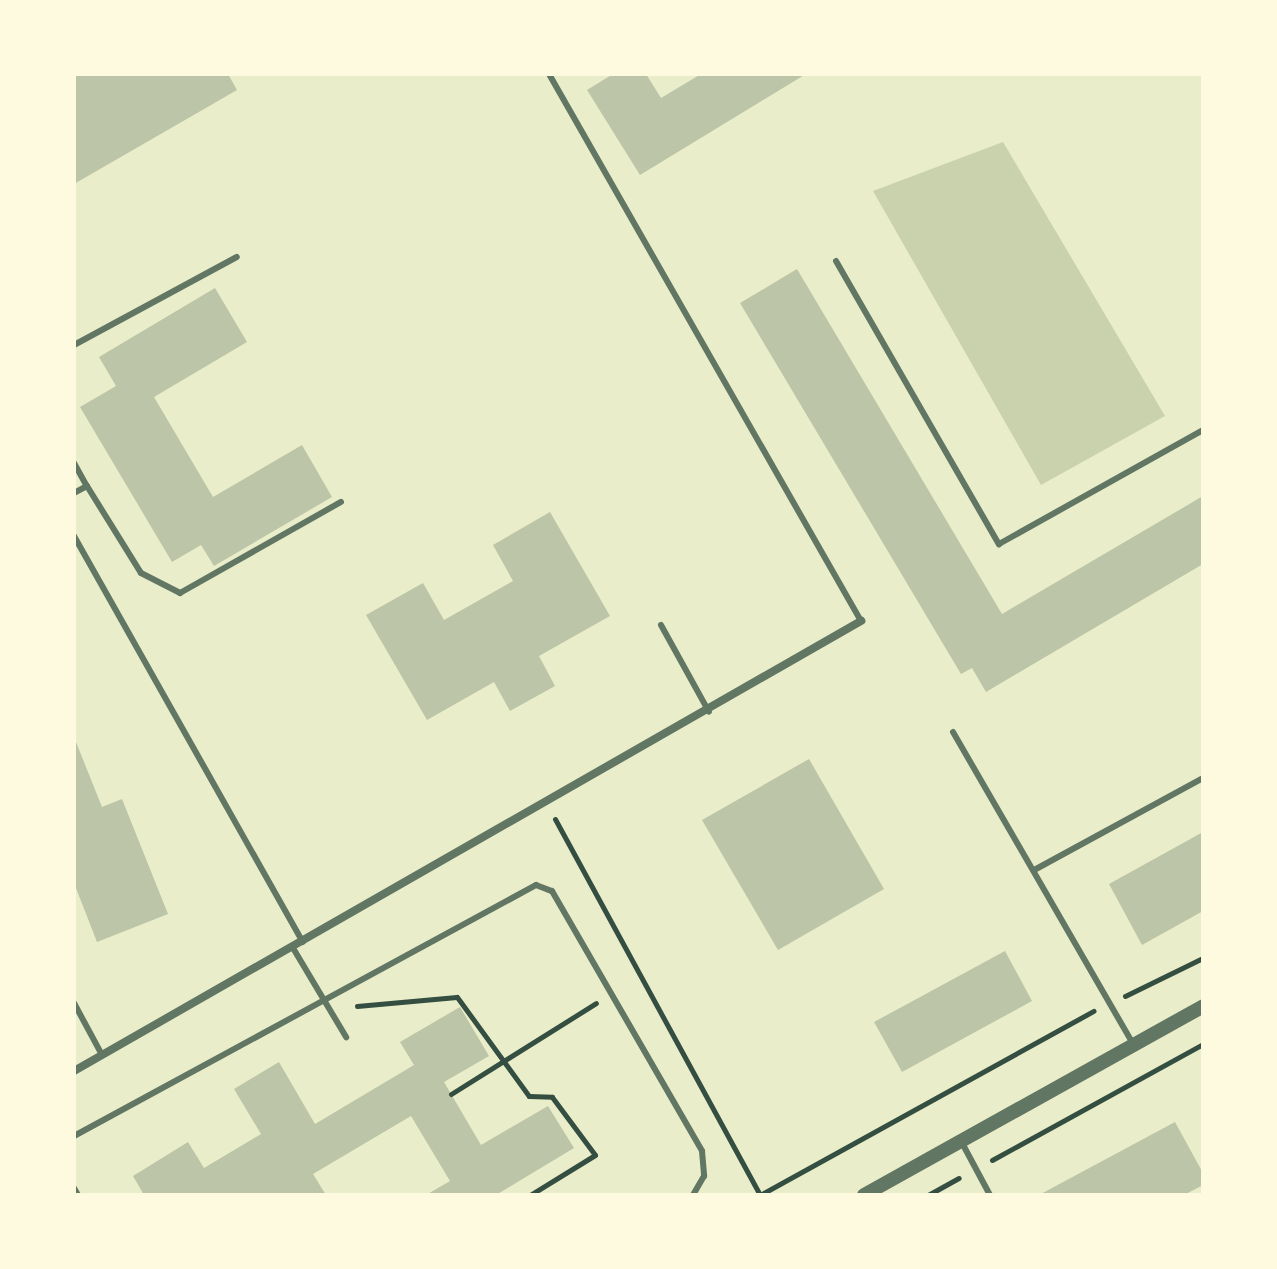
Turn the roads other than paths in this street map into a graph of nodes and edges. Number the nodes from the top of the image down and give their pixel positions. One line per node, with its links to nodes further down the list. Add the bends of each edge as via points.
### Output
1 (549, 74): 11 (lane)
2 (237, 257): 4 (lane)
3 (836, 261): 5 (lane, via 999,544)
4 (74, 345)
5 (1203, 430)
6 (74, 463): 7 (lane)
7 (87, 486): 8 (lane); 9 (lane, via 141,573 180,593)
8 (74, 493)
9 (341, 502)
10 (74, 536): 17 (lane)
11 (861, 621): 13 (street)
12 (661, 625): 13 (lane)
13 (709, 712): 17 (street)
14 (953, 732): 16 (lane)
15 (1203, 778): 16 (lane)
16 (1036, 869): 23 (lane)
17 (303, 942): 18 (street)
18 (293, 948): 19 (lane); 24 (street)
19 (320, 997): 22 (lane); 26 (lane); 30 (lane, via 536,885 552,891 702,1151 704,1176)
20 (74, 1003): 24 (lane)
21 (1203, 1006): 23 (street)
22 (346, 1037)
23 (1133, 1044): 27 (street)
24 (102, 1055): 25 (street)
25 (74, 1071)
26 (74, 1136)
27 (961, 1141): 31 (street); 32 (lane)
28 (74, 1188): 29 (lane)
29 (78, 1195)
30 (693, 1195)
31 (864, 1195)
32 (990, 1195)

